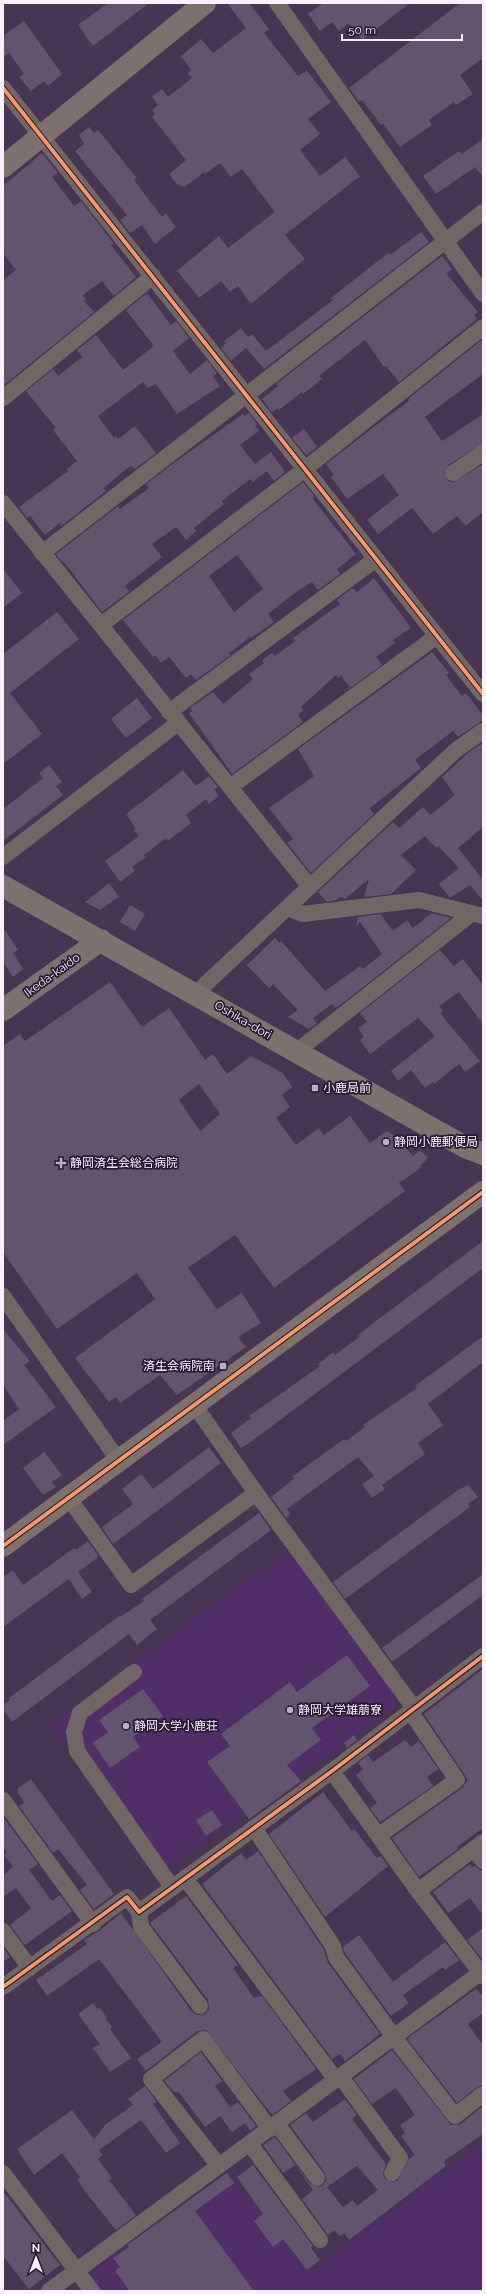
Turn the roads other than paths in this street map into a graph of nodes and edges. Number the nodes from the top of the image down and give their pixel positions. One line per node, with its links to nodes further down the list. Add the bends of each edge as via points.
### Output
1 (204, 3): 4 (street)
2 (277, 3): 7 (street)
3 (3, 88): 4 (street)
4 (42, 135): 5 (street); 8 (street)
5 (3, 167)
6 (483, 212): 7 (street)
7 (445, 240): 9 (street); 11 (street)
8 (153, 276): 11 (street); 12 (street)
9 (483, 294)
10 (483, 327): 14 (street)
11 (248, 396): 14 (street); 17 (street)
12 (3, 398)
13 (483, 453): 15 (street)
14 (305, 469): 18 (street); 19 (street)
15 (453, 473)
16 (3, 502): 17 (street)
17 (42, 553): 19 (street)
18 (376, 559): 20 (street); 22 (street)
19 (101, 625): 22 (street)
20 (437, 636): 21 (street); 24 (street)
21 (483, 694)
22 (174, 717): 24 (street); 25 (street)
23 (483, 731): 27 (street, via 456,750)
24 (230, 788): 27 (street)
25 (3, 857)
26 (3, 886): 30 (street, Oshika-dori)
27 (310, 887): 28 (street)
28 (287, 908): 29 (street, via 302,914 419,900); 31 (street)
29 (477, 915): 33 (street)
30 (101, 940): 31 (street, Oshika-dori); 32 (street, Ikeda-kaido)
31 (196, 993): 33 (street, Oshika-dori)
32 (3, 1010)
33 (297, 1051): 34 (street, Oshika-dori, via 466,1147)
34 (483, 1154)
35 (483, 1192): 37 (street)
36 (4, 1299): 38 (street)
37 (195, 1406): 38 (street); 39 (street)
38 (119, 1461): 40 (street)
39 (256, 1492): 40 (street, via 131,1585); 44 (street)
40 (68, 1497): 41 (street)
41 (3, 1546)
42 (483, 1656): 44 (street)
43 (134, 1672): 50 (street, via 80,1713 74,1732 77,1751)
44 (412, 1709): 45 (street); 48 (street, via 457,1780)
45 (332, 1771): 47 (street); 48 (street)
46 (3, 1800): 53 (street)
47 (254, 1828): 50 (street); 59 (street, via 333,1946 336,1956)
48 (378, 1836): 51 (street)
49 (480, 1851): 51 (street)
50 (178, 1883): 52 (street); 60 (street)
51 (418, 1891): 56 (street)
52 (139, 1912): 53 (street, via 127,1897); 58 (street, via 141,1927)
53 (92, 1924): 55 (street)
54 (3, 1930): 55 (street)
55 (30, 1968): 57 (street)
56 (482, 1973): 59 (street)
57 (3, 1987)
58 (200, 2006)
59 (394, 2038): 60 (street); 61 (street, via 455,2116)
60 (338, 2079): 62 (street); 66 (street, via 400,2158)
61 (483, 2094)
62 (274, 2126): 63 (street); 64 (street, via 203,2039 151,2079); 67 (street)
63 (250, 2144): 64 (street); 68 (street)
64 (219, 2166): 69 (street)
65 (3, 2173): 69 (street)
66 (392, 2173)
67 (317, 2178)
68 (320, 2240)
69 (77, 2270): 70 (street); 71 (street)
70 (49, 2291)
71 (92, 2291)

